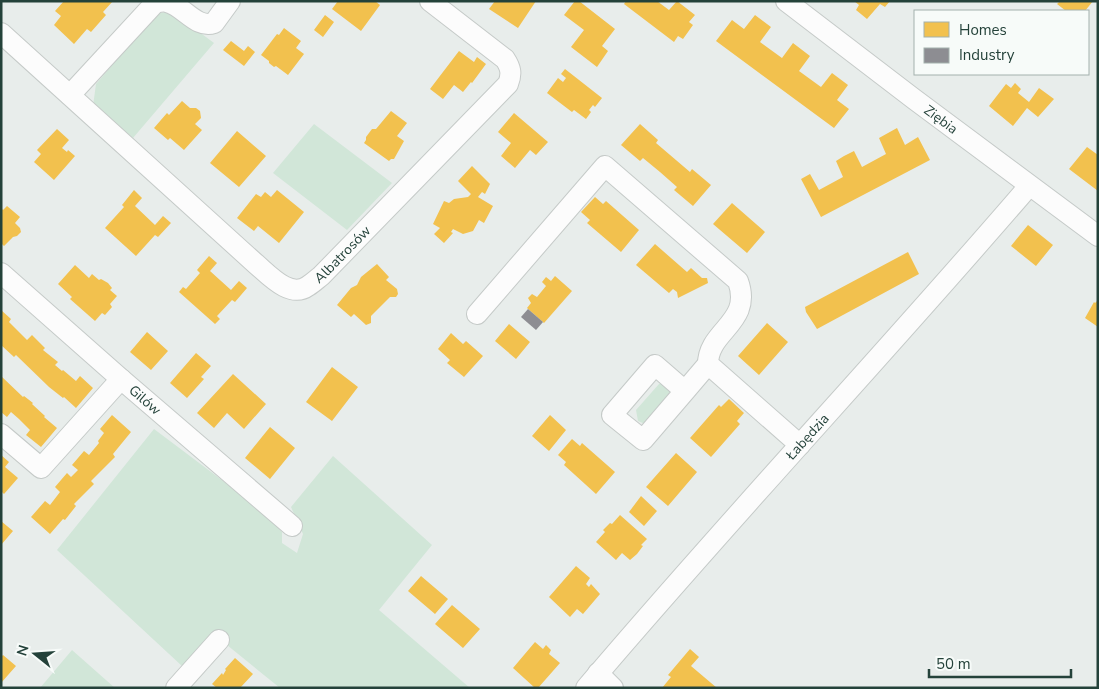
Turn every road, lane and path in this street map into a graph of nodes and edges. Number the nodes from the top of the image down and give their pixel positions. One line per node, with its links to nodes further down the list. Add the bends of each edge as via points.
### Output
1 (230, 1): 5 (street, via 211,24 200,22 167,2 155,3)
2 (430, 1): 5 (street, Albatrosów, via 504,59 510,66 508,84 307,288 295,290 282,285 256,264)
3 (786, 1): 6 (street, Ziębia)
4 (1, 33): 5 (street, Albatrosów)
5 (70, 95)
6 (1029, 186): 7 (street, Ziębia); 14 (street, Łabędzia)
7 (1098, 236)
8 (1, 272): 11 (street, Gilów)
9 (476, 314): 10 (street, via 605,166 738,281 741,301 738,313 710,350)
10 (708, 364): 12 (street); 14 (street)
11 (121, 379): 13 (street, via 41,468); 15 (street, Gilów)
12 (684, 390)
13 (1, 434)
14 (800, 445): 17 (street, Łabędzia)
15 (292, 526)
16 (219, 640): 18 (street)
17 (592, 680): 19 (street)
18 (176, 688)
19 (613, 688)

